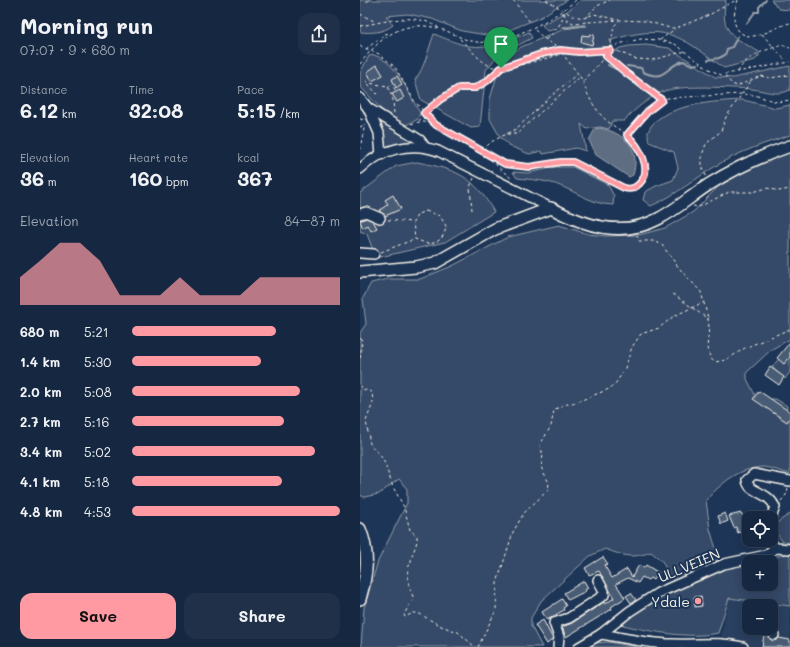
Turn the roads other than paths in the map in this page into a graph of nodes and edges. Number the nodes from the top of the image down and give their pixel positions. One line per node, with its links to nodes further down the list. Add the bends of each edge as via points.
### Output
1 (360, 98): 2 (street)
2 (368, 108): 4 (street, via 420,140); 5 (street, via 379,133)
3 (790, 146): 7 (main road, via 734,170 657,220 634,228 592,226)
4 (425, 147): 5 (street, via 402,148); 7 (street, via 438,151)
5 (381, 155): 6 (street)
6 (360, 170)
7 (551, 208): 12 (main road, via 495,229 436,263)
8 (360, 214): 9 (street, via 366,212)
9 (380, 218)
10 (360, 253): 11 (street)
11 (374, 254)
12 (360, 272)
13 (790, 481): 14 (street, via 754,474 746,480 752,489 767,495 775,507)
14 (774, 511)
15 (360, 529): 19 (main road, via 366,547 367,565)
16 (775, 548): 17 (street); 20 (street, ULLVEIEN, via 766,556 724,564 658,593)
17 (790, 549)
18 (598, 580): 22 (street, via 604,595 569,618 554,623 559,637)
19 (360, 599)
20 (601, 634): 21 (street, via 659,644 721,643); 23 (street, ULLVEIEN)
21 (730, 646): 24 (street)
22 (558, 647)
23 (579, 647)
24 (743, 647)

